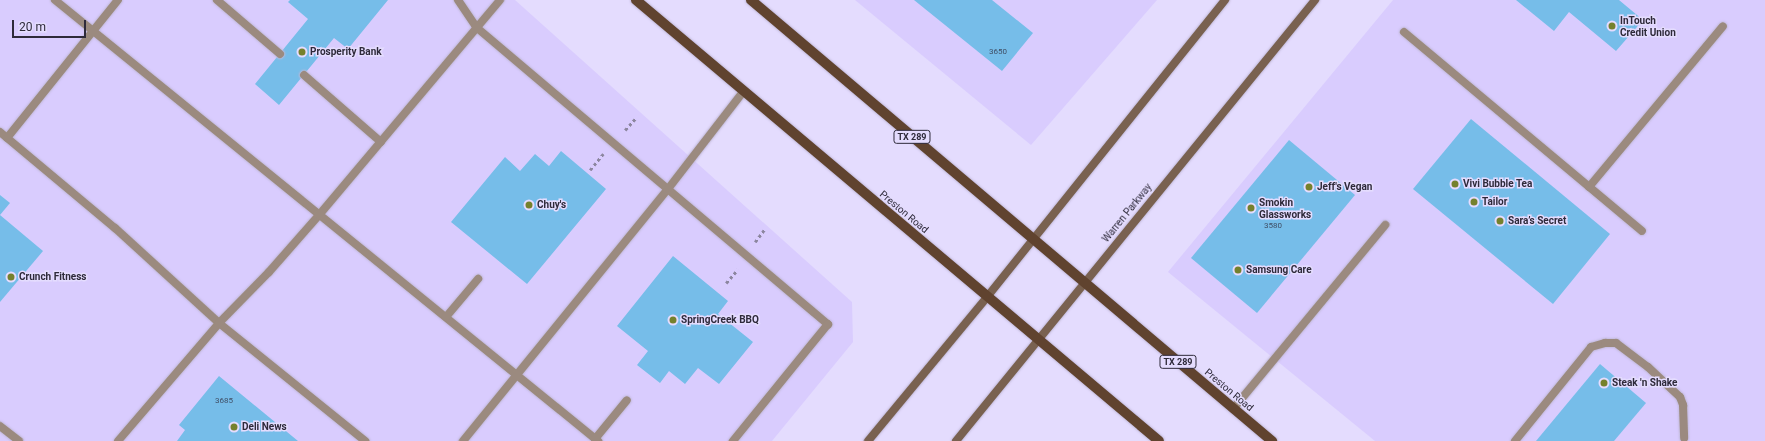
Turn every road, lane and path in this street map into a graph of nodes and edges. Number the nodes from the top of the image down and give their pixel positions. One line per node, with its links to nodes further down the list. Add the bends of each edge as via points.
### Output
1 (55, 0): 12 (lane)
2 (118, 0): 12 (lane)
3 (217, 0): 14 (lane)
4 (458, 0): 11 (lane)
5 (500, 0): 11 (lane)
6 (636, 0): 16 (main road, Preston Road)
7 (751, 0): 30 (main road, Preston Road / TX 289)
8 (1225, 0): 30 (main road)
9 (1315, 0): 35 (main road, Warren Parkway)
10 (1723, 26): 24 (lane)
11 (476, 27): 21 (lane); 25 (lane)
12 (93, 31): 20 (lane); 26 (lane)
13 (1404, 32): 24 (lane)
14 (280, 54)
15 (304, 75): 21 (lane)
16 (742, 92): 25 (lane); 36 (main road, Preston Road)
17 (634, 118): 19 (path)
18 (0, 132): 20 (lane)
19 (621, 134)
20 (7, 138): 38 (lane, via 115,228)
21 (381, 142): 26 (lane)
22 (603, 154): 23 (path)
23 (590, 170)
24 (1589, 187): 29 (lane)
25 (668, 189): 40 (lane); 50 (lane, via 828,324)
26 (319, 215): 37 (lane); 38 (lane, via 269,272)
27 (1385, 225): 42 (lane)
28 (764, 230): 31 (path)
29 (1642, 231)
30 (1032, 240): 35 (main road, Preston Road / TX 289); 36 (main road)
31 (754, 243)
32 (740, 265): 34 (path)
33 (478, 279): 37 (lane)
34 (726, 282)
35 (1084, 282): 39 (main road, Warren Parkway); 42 (main road, Preston Road / TX 289)
36 (987, 297): 39 (main road, Preston Road); 51 (main road)
37 (446, 317): 40 (lane)
38 (219, 323): 47 (lane); 48 (lane)
39 (1038, 340): 52 (main road, Warren Parkway); 53 (main road, Preston Road)
40 (517, 375): 45 (lane); 49 (lane)
41 (627, 400): 45 (lane)
42 (1233, 409): 54 (main road, Preston Road / TX 289)
43 (0, 426): 46 (lane)
44 (1684, 438): 55 (lane, via 1683,406 1680,397 1648,367 1616,343 1605,343 1591,347)
45 (596, 440)
46 (19, 441)
47 (118, 441)
48 (365, 441)
49 (463, 441)
50 (733, 441)
51 (868, 441)
52 (956, 441)
53 (1159, 441)
54 (1272, 441)
55 (1515, 441)

